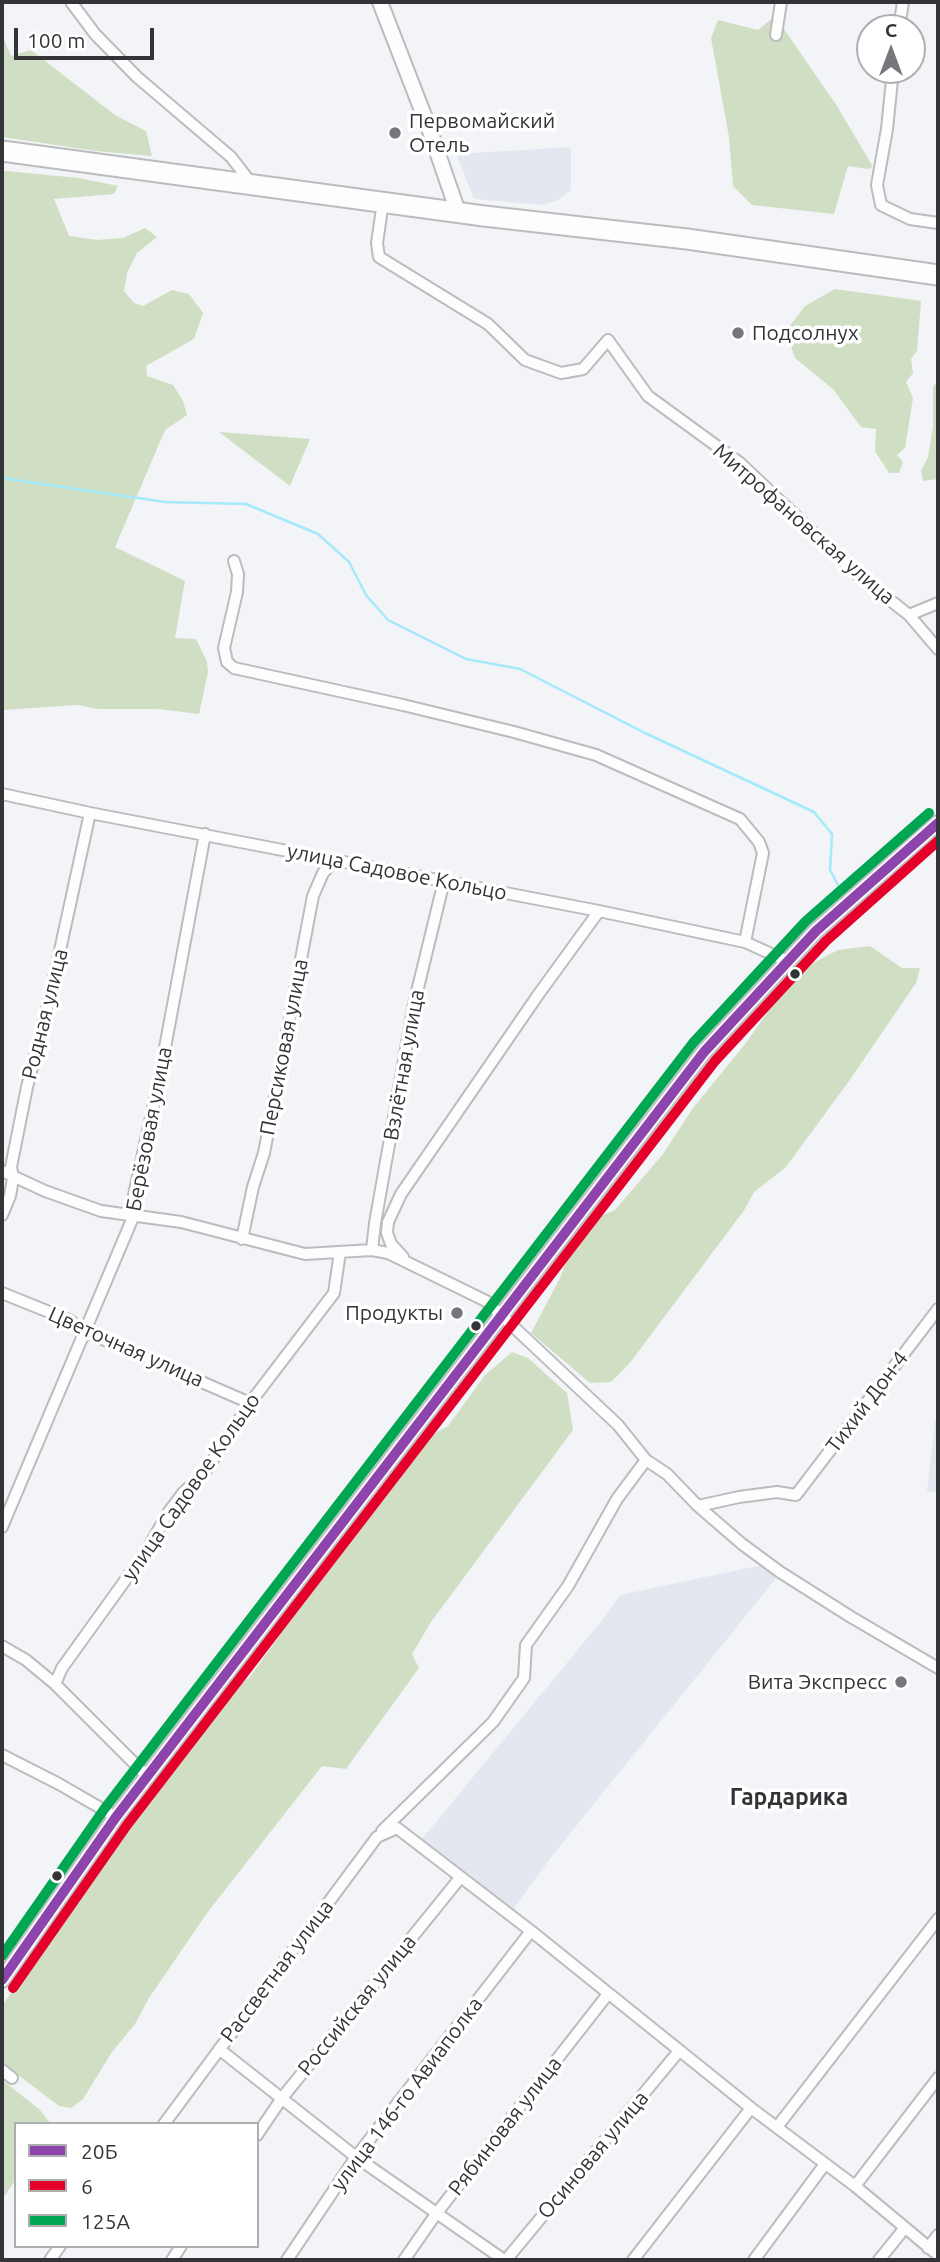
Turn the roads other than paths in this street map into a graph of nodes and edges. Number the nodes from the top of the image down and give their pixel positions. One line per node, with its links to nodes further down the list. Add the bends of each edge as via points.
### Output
1 (71, 2): 9 (street, via 95,34 231,157)
2 (380, 2): 11 (street)
3 (781, 2): 4 (street)
4 (776, 35)
5 (892, 84): 12 (street, via 877,185 881,205 910,219)
6 (2, 151): 8 (highway)
7 (2, 156): 8 (highway)
8 (75, 162): 9 (highway)
9 (251, 183): 10 (highway)
10 (383, 202): 11 (highway); 16 (street, Митрофановская улица, via 379,257 488,324 525,360 561,373 583,369 608,340 648,396 740,463 857,574)
11 (458, 212): 13 (highway)
12 (938, 223)
13 (938, 275)
14 (234, 561): 25 (street, via 237,592 224,648 226,662 234,668 403,705 596,755 740,819 763,853)
15 (938, 603): 16 (street)
16 (909, 615): 17 (street, Митрофановская улица)
17 (938, 649)
18 (3, 797): 19 (street, улица Садовое Кольцо)
19 (90, 813): 21 (street, улица Садовое Кольцо); 28 (street, Родная улица, via 27,1087 11,1167)
20 (938, 823): 26 (street, via 816,931)
21 (205, 834): 22 (street, улица Садовое Кольцо); 30 (street, Берёзовая улица, via 134,1195)
22 (335, 860): 23 (street, улица Садовое Кольцо); 31 (street, Персиковая улица, via 313,896 264,1153)
23 (444, 881): 24 (street, улица Садовое Кольцо); 32 (street, Взлётная улица, via 414,1004)
24 (599, 911): 25 (street, улица Садовое Кольцо); 34 (street, via 401,1194 387,1233)
25 (745, 942): 26 (street, улица Садовое Кольцо)
26 (789, 962): 37 (street, via 704,1052)
27 (2, 1171): 28 (street)
28 (13, 1178): 29 (street, Родная улица); 30 (street, via 101,1211)
29 (2, 1215)
30 (134, 1216): 31 (street, via 181,1222); 38 (street, Берёзовая улица)
31 (242, 1239): 33 (street, via 305,1254)
32 (372, 1250): 33 (street); 34 (street)
33 (340, 1252): 39 (street, улица Садовое Кольцо, via 334,1293)
34 (406, 1261): 37 (street, via 486,1301)
35 (2, 1293): 38 (street, Цветочная улица, via 69,1320)
36 (938, 1309): 41 (street, Тихий Дон-4, via 796,1496 777,1492)
37 (502, 1316): 40 (street, via 618,1426); 47 (street)
38 (84, 1331): 39 (street, Цветочная улица); 42 (street, Берёзовая улица)
39 (250, 1403): 45 (street, улица Садовое Кольцо, via 203,1475 168,1513)
40 (646, 1460): 41 (street); 49 (street, Рассветная улица, via 526,1646 524,1678 492,1722)
41 (698, 1506): 44 (street, via 780,1572)
42 (2, 1527)
43 (2, 1646): 45 (street)
44 (938, 1668)
45 (55, 1684): 47 (street)
46 (2, 1755): 48 (street)
47 (148, 1777): 48 (street)
48 (116, 1817): 53 (street)
49 (377, 1836): 50 (street, via 397,1828); 55 (street, Рассветная улица)
50 (460, 1878): 52 (street); 60 (street, Российская улица)
51 (938, 1919): 63 (street)
52 (531, 1931): 54 (street); 65 (street, улица 146-го Авиаполка)
53 (2, 1980)
54 (608, 1994): 56 (street); 68 (street, Рябиновая улица)
55 (219, 2049): 60 (street); 62 (street, Рассветная улица)
56 (679, 2051): 61 (street); 75 (street, Осиновая улица)
57 (2, 2070): 58 (street)
58 (12, 2078)
59 (938, 2078): 67 (street)
60 (282, 2098): 64 (street, Российская улица); 65 (street)
61 (751, 2108): 63 (street); 76 (street)
62 (165, 2122)
63 (777, 2127): 66 (street)
64 (259, 2131)
65 (356, 2157): 68 (street); 73 (street, улица 146-го Авиаполка)
66 (825, 2164): 67 (street); 77 (street)
67 (855, 2186): 69 (street)
68 (436, 2214): 74 (street, Рябиновая улица); 75 (street)
69 (904, 2229): 71 (street); 78 (street)
70 (938, 2235): 71 (street)
71 (928, 2248): 72 (street)
72 (938, 2255)
73 (287, 2260)
74 (404, 2260)
75 (505, 2260)
76 (633, 2260)
77 (754, 2260)
78 (879, 2260)

